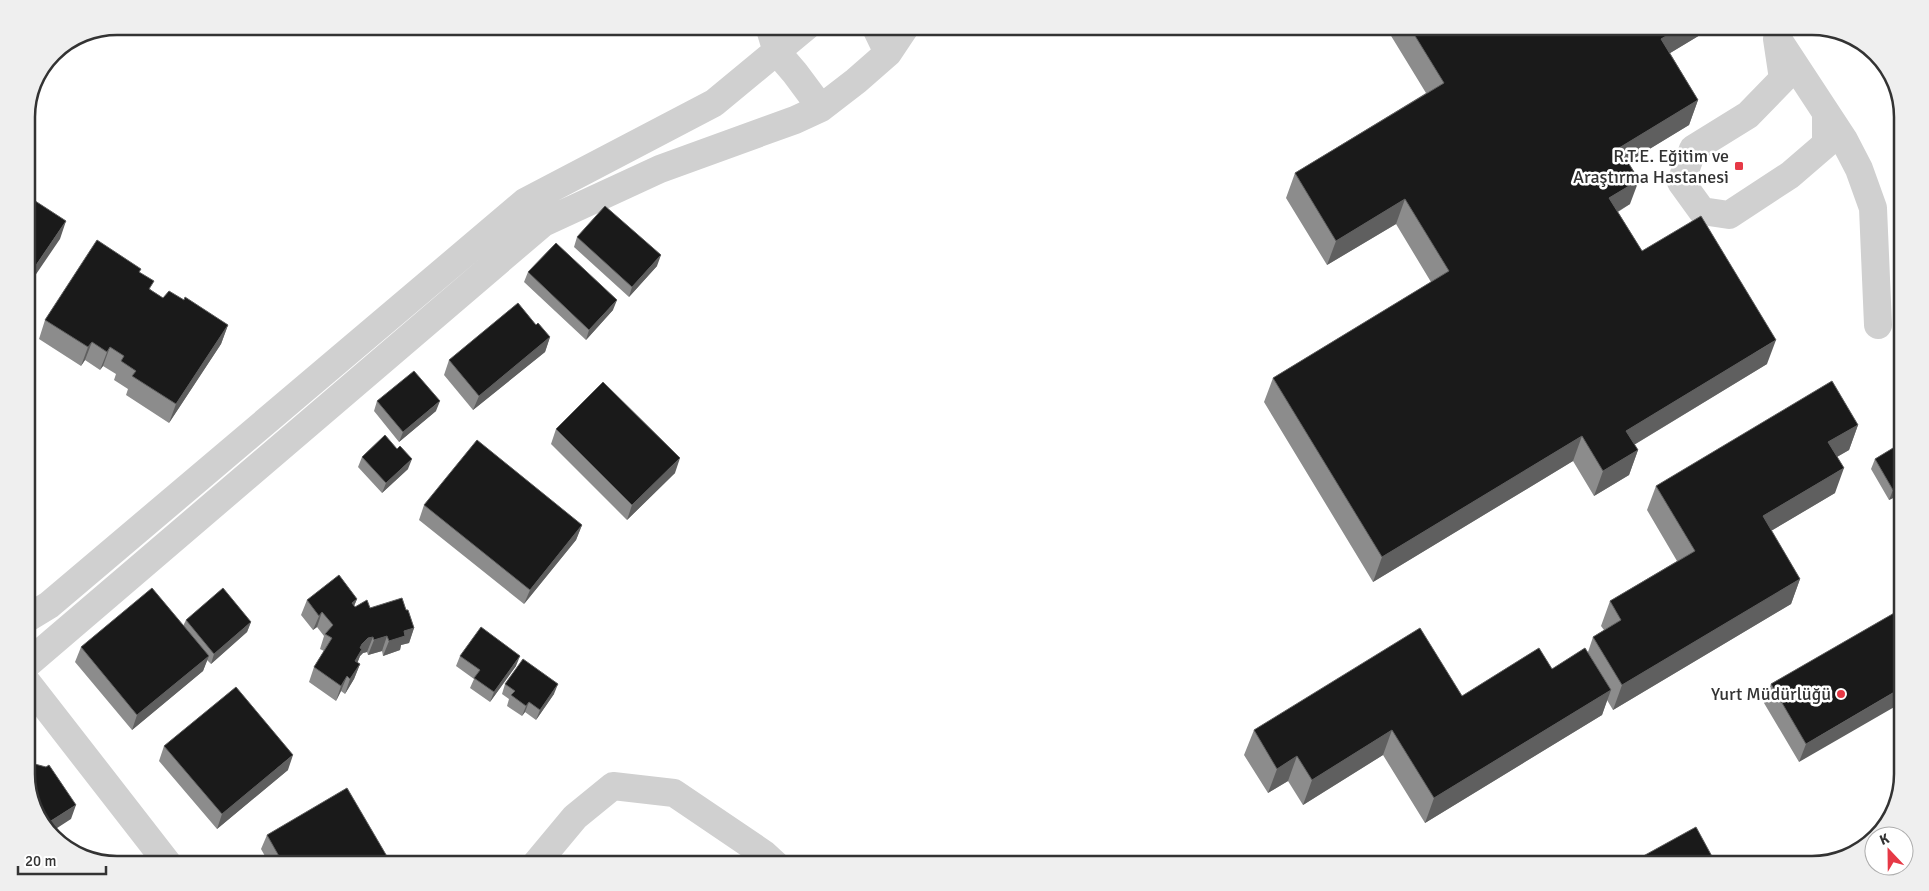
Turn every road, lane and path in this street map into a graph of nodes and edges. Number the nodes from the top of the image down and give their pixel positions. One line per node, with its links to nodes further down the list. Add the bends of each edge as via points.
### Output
1 (772, 35): 7 (street)
2 (797, 35): 7 (street)
3 (879, 35): 8 (street)
4 (900, 35): 8 (street)
5 (1773, 35): 10 (street, via 1783,79 1748,114 1693,150 1681,182 1702,211 1729,215 1790,174 1826,144)
6 (1774, 35): 10 (street)
7 (777, 52): 9 (street); 12 (street, via 714,103 525,202 50,605)
8 (888, 53): 9 (street)
9 (821, 108): 13 (street, via 660,169 543,224)
10 (1826, 114): 11 (street, via 1859,169 1874,208)
11 (1878, 325)
12 (35, 614)
13 (35, 656)
14 (35, 693): 15 (street)
15 (162, 856)
16 (542, 856): 17 (street, via 575,816 613,786 674,793)
17 (766, 856)

